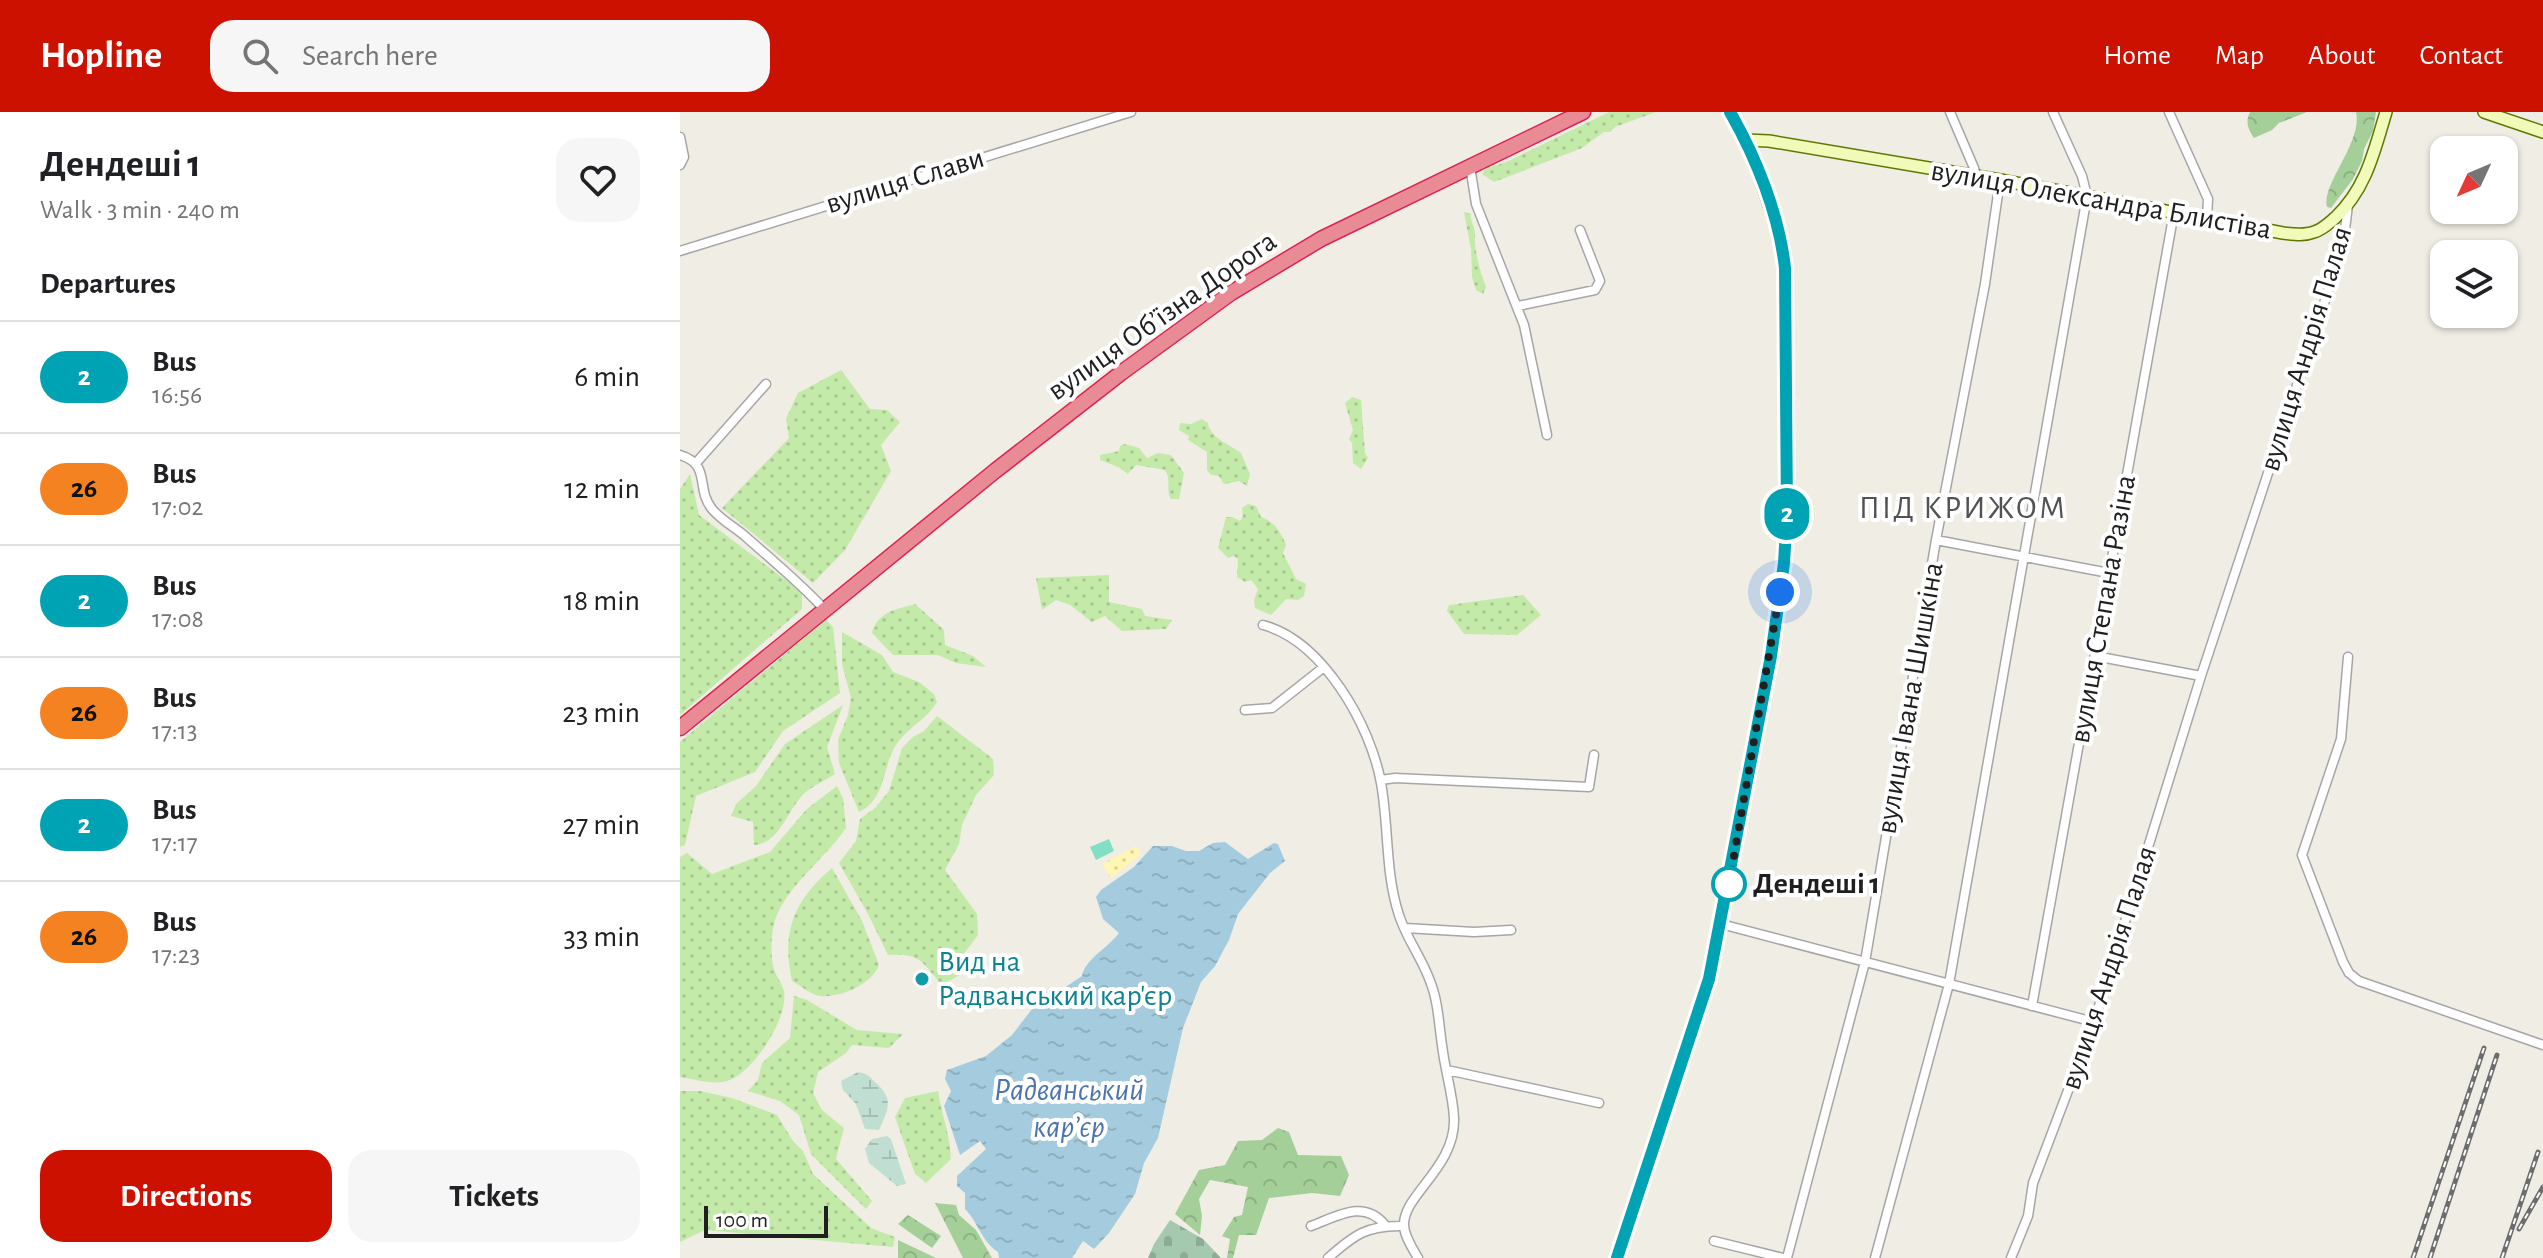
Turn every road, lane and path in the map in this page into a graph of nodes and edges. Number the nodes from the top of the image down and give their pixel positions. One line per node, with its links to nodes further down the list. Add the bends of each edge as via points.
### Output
1 (1131, 112): 22 (street, вулиця Слави)
2 (1583, 112): 14 (highway, вулиця Обʼїзна Дорога)
3 (1730, 112): 12 (street)
4 (1950, 112): 15 (street)
5 (2053, 112): 17 (street)
6 (2169, 112): 20 (street, via 2208,199)
7 (2386, 112): 18 (street, вулиця Олександра Блистіва, via 2367,174)
8 (2484, 112): 9 (street)
9 (2498, 114): 10 (street)
10 (2543, 132)
11 (680, 137): 13 (street)
12 (1745, 140): 15 (street, вулиця Олександра Блистіва); 41 (street, via 1779,234 1785,268 1787,513 1776,623)
13 (680, 165)
14 (1470, 166): 23 (street, via 1476,204); 31 (highway, вулиця Обʼїзна Дорога, via 1321,239 1231,293 1121,373)
15 (1976, 177): 16 (street, вулиця Олександра Блистіва)
16 (2000, 180): 17 (street, вулиця Олександра Блистіва); 28 (street, вулиця Івана Шишкіна)
17 (2087, 196): 19 (street, вулиця Олександра Блистіва); 29 (street)
18 (2348, 204): 20 (street, вулиця Олександра Блистіва, via 2320,229 2305,234); 36 (street, вулиця Андрія Палая, via 2343,246)
19 (2174, 212): 20 (street, вулиця Олександра Блистіва); 30 (street, вулиця Степана Разіна)
20 (2207, 218)
21 (1580, 230): 23 (street, via 1599,286)
22 (680, 251)
23 (1518, 306): 25 (street)
24 (766, 384): 27 (street)
25 (1547, 435)
26 (680, 455): 27 (street)
27 (696, 463): 31 (street, via 712,508)
28 (1936, 540): 29 (street); 44 (street, вулиця Івана Шишкіна)
29 (2023, 557): 30 (street); 45 (street)
30 (2109, 573): 33 (street, вулиця Степана Разіна)
31 (824, 609): 38 (highway, вулиця Обʼїзна Дорога)
32 (1263, 625): 35 (street, via 1294,640)
33 (2095, 656): 36 (street); 46 (street, вулиця Степана Разіна)
34 (2348, 657): 48 (street, via 2341,739 2302,855 2343,962 2359,981)
35 (1324, 667): 37 (street, via 1272,708); 40 (street, via 1355,712)
36 (2201, 676): 47 (street, вулиця Андрія Палая)
37 (1245, 710)
38 (680, 728)
39 (1594, 755): 40 (street, via 1589,787)
40 (1381, 780): 42 (street, via 1390,876)
41 (1721, 924): 44 (street); 57 (street, via 1690,1042)
42 (1405, 928): 43 (street); 49 (street, via 1435,995)
43 (1511, 930)
44 (1865, 962): 45 (street); 58 (street, вулиця Івана Шишкіна)
45 (1949, 984): 46 (street); 59 (street)
46 (2032, 1006): 47 (street)
47 (2094, 1022): 60 (street, вулиця Андрія Палая, via 2033,1183 2028,1216)
48 (2543, 1045)
49 (1447, 1070): 50 (street); 53 (street, via 1454,1122 1451,1143 1408,1209)
50 (1599, 1103)
51 (1385, 1225): 52 (street, via 1368,1210 1356,1209); 53 (street); 55 (street, via 1364,1230)
52 (1311, 1226)
53 (1403, 1226): 56 (street)
54 (1714, 1241): 58 (street)
55 (1328, 1258)
56 (1418, 1258)
57 (1617, 1258)
58 (1785, 1258)
59 (1875, 1258)
60 (2011, 1258)

